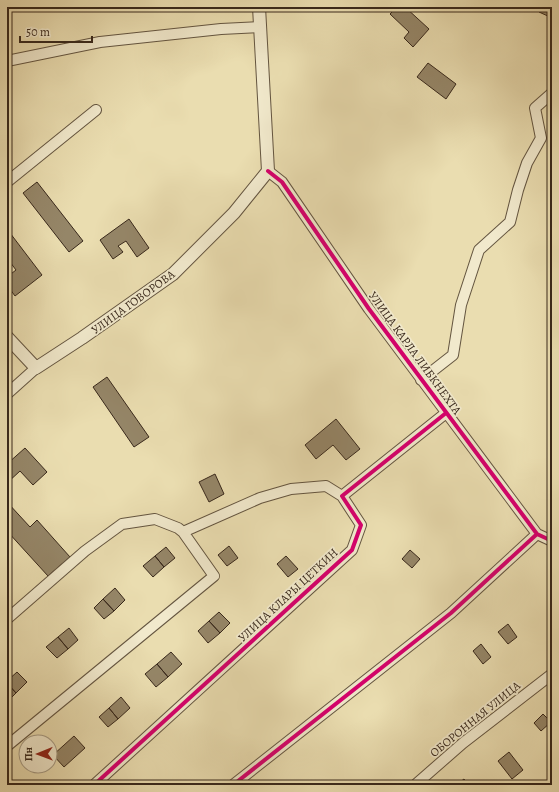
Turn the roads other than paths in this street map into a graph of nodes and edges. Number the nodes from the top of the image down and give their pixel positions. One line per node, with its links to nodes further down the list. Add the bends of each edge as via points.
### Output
1 (259, 7): 2 (street)
2 (261, 27): 3 (street, via 100,42); 6 (street)
3 (7, 61)
4 (552, 93): 10 (street, via 535,108 541,138 527,163 510,222 479,250 461,305 453,355)
5 (96, 110): 7 (street)
6 (268, 171): 9 (street, УЛИЦА ГОВОРОВА, via 234,213 174,274); 10 (street, УЛИЦА КАРЛА ЛИБКНЕХТА, via 282,182 369,309)
7 (7, 182)
8 (7, 337): 9 (street)
9 (36, 368): 11 (street, УЛИЦА ГОВОРОВА)
10 (422, 380): 12 (street, УЛИЦА КАРЛА ЛИБКНЕХТА)
11 (7, 394)
12 (446, 413): 13 (street); 15 (street, УЛИЦА КАРЛА ЛИБКНЕХТА)
13 (342, 496): 14 (street, via 326,486 291,489 260,498); 20 (street, УЛИЦА КЛАРЫ ЦЕТКИН, via 361,525 352,550)
14 (183, 532): 17 (street, via 155,519 122,524 85,551); 19 (street, via 214,576)
15 (537, 534): 16 (street, УЛИЦА КАРЛА ЛИБКНЕХТА); 21 (street, via 451,613)
16 (552, 541)
17 (7, 619)
18 (552, 674): 22 (street, ОБОРОННАЯ УЛИЦА, via 463,743)
19 (7, 746)
20 (94, 785)
21 (233, 785)
22 (415, 785)

